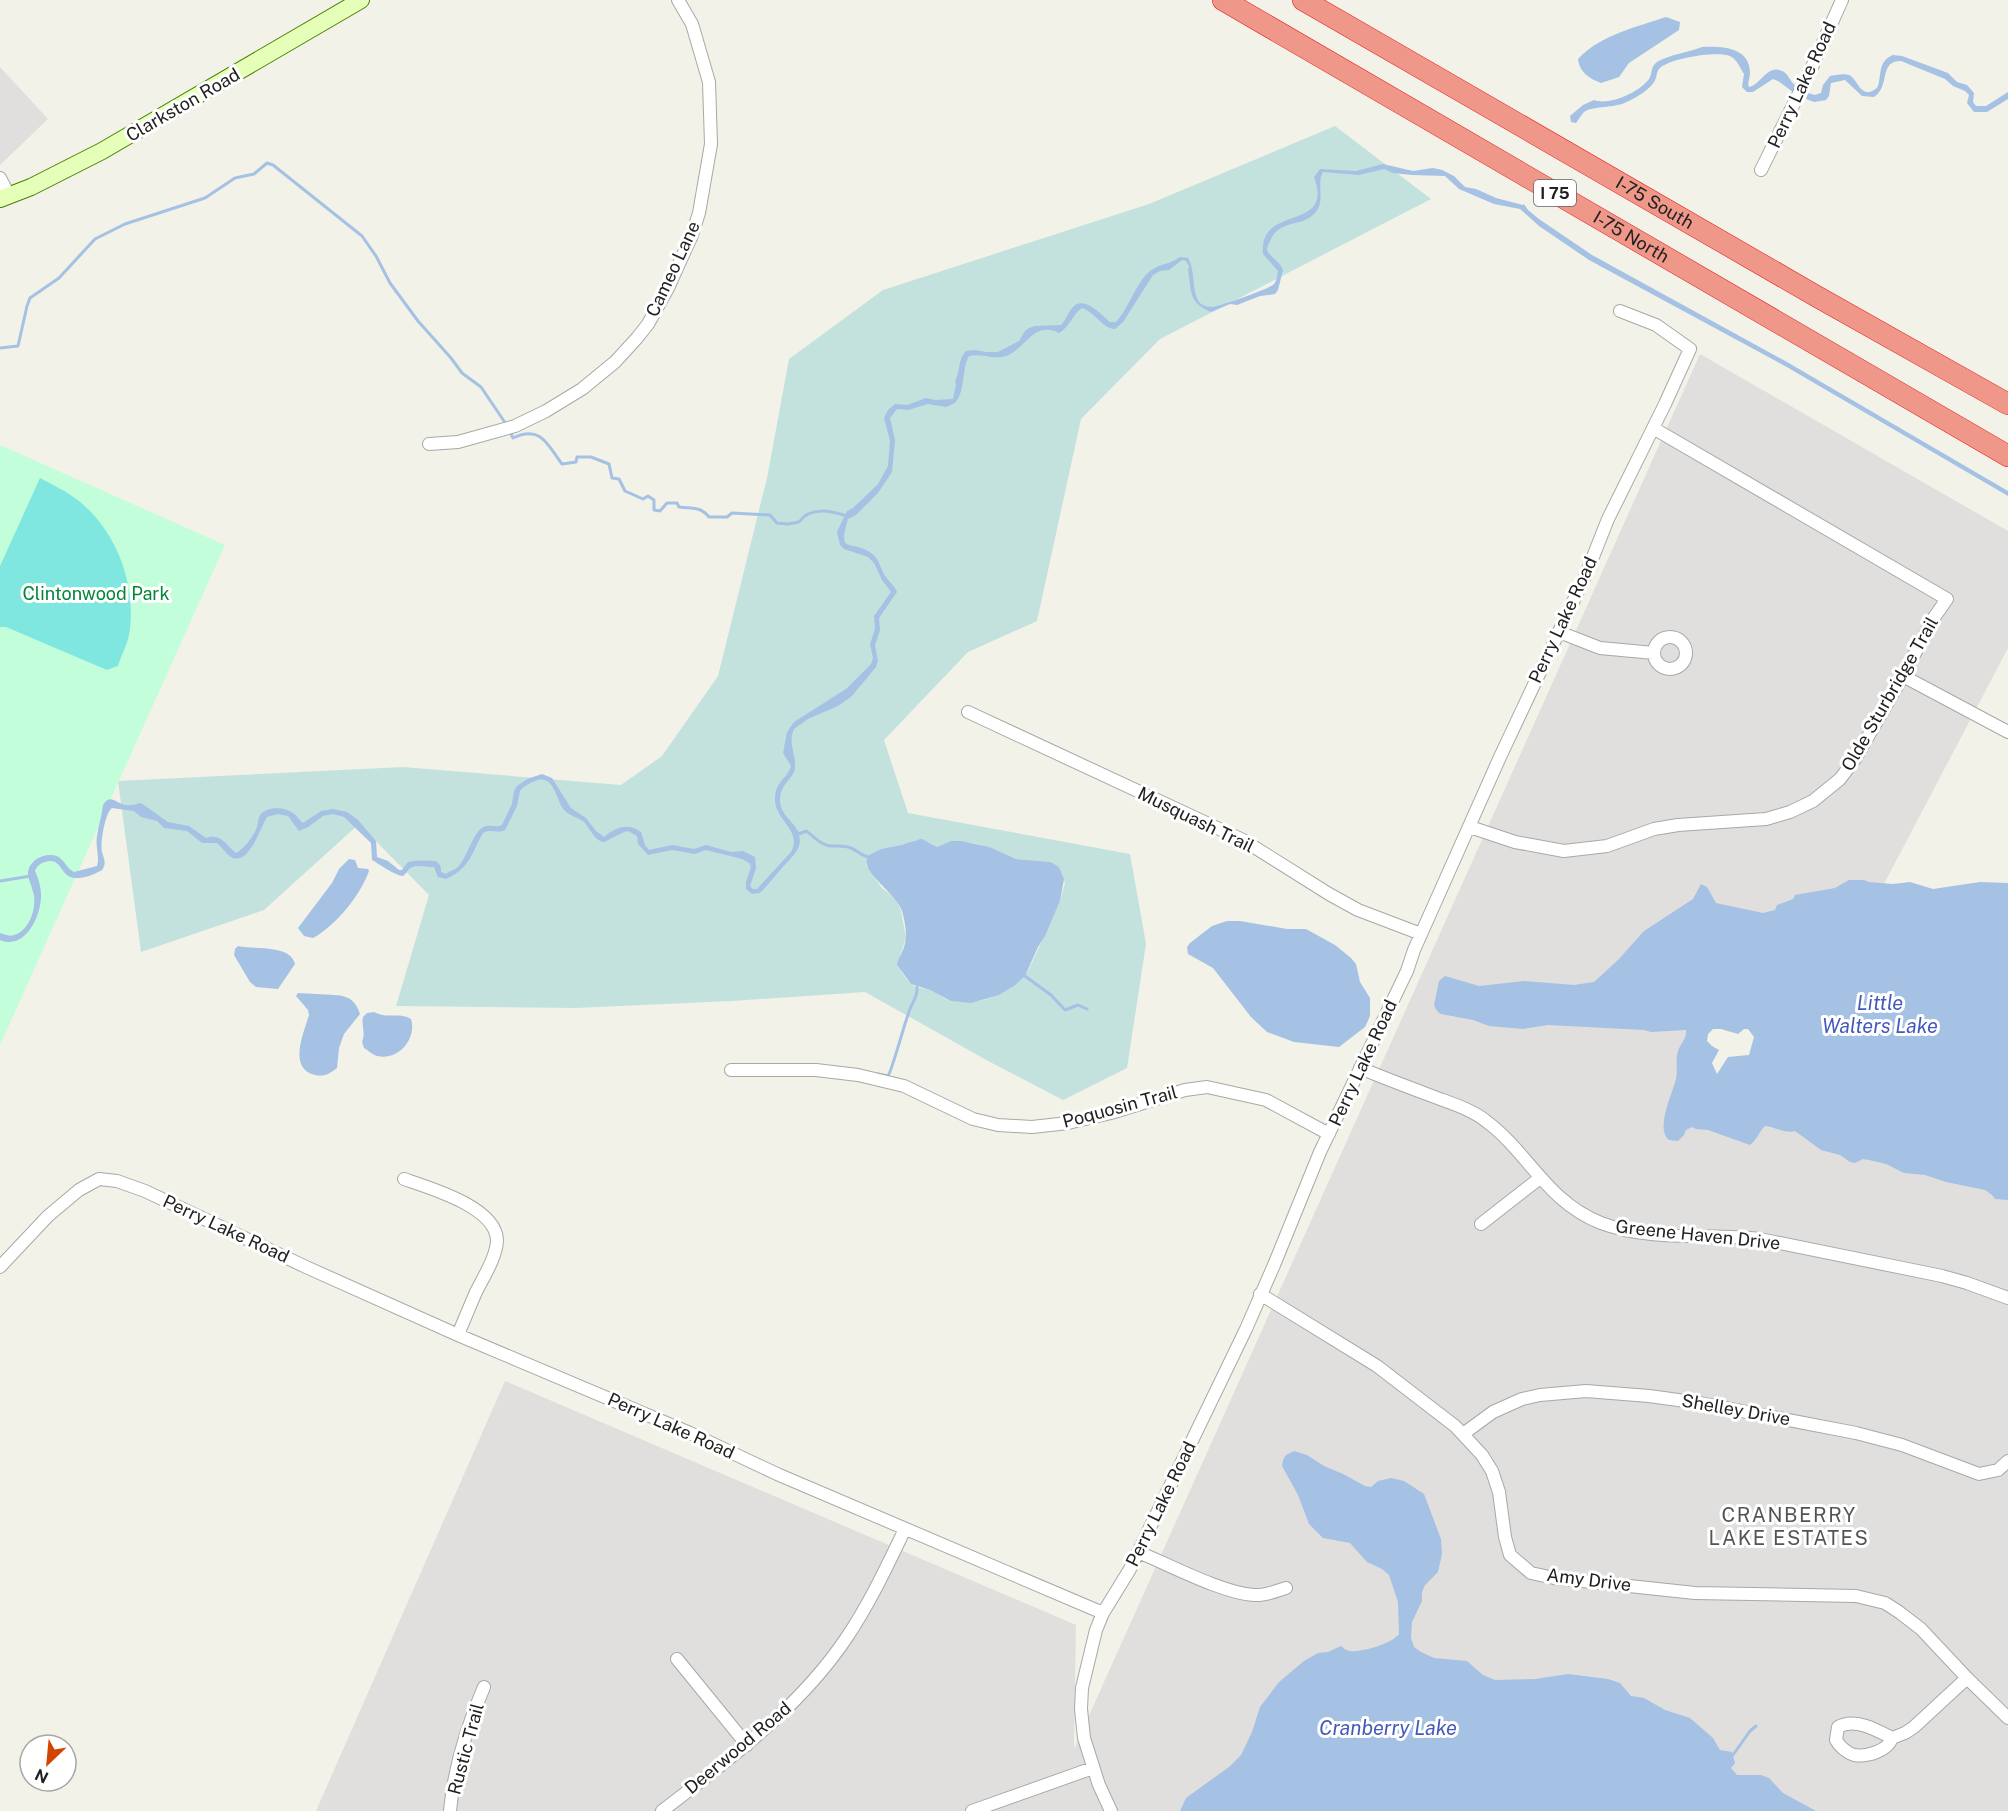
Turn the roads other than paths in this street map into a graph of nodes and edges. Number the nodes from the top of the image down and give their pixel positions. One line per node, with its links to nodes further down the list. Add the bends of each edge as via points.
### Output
1 (361, 0): 8 (street, Clarkston Road, via 102,151)
2 (678, 0): 12 (street, Cameo Lane, via 692,24 709,82 711,144 692,235 648,324 615,362 546,411 515,426 458,442)
3 (1223, 0): 13 (highway, I-75 North / I 75)
4 (1303, 0): 10 (highway, I-75 South / I 75)
5 (1842, 0): 6 (street, Perry Lake Road)
6 (1761, 170)
7 (0, 178): 8 (street)
8 (5, 197)
9 (1620, 311): 11 (street, Perry Lake Road, via 1656,325 1690,349)
10 (2008, 404)
11 (1653, 428): 14 (street, Perry Lake Road); 16 (street, Olde Sturbridge Trail, via 1947,599)
12 (429, 444)
13 (2008, 456)
14 (1559, 632): 15 (street, via 1600,648); 19 (street, Perry Lake Road)
15 (1654, 653)
16 (1903, 676): 18 (street); 19 (street, Olde Sturbridge Trail, via 1840,779 1813,801 1790,812 1766,819 1654,829 1607,846 1564,851 1523,844)
17 (968, 712): 20 (street, Musquash Trail, via 1244,840 1358,910)
18 (2008, 732)
19 (1470, 827): 20 (street, Perry Lake Road)
20 (1421, 934): 21 (street, Perry Lake Road)
21 (1360, 1068): 23 (street, Perry Lake Road); 24 (street, Greene Haven Drive, via 1474,1113 1503,1136)
22 (731, 1070): 23 (street, Poquosin Trail, via 816,1070 858,1075 904,1086 973,1119 1032,1127 1068,1123 1207,1087 1266,1100)
23 (1329, 1134): 28 (street, Perry Lake Road)
24 (1540, 1178): 26 (street); 29 (street, Greene Haven Drive, via 1567,1203 1620,1229 1760,1239 1942,1276)
25 (404, 1179): 30 (street, via 451,1197 491,1222 497,1240 491,1262)
26 (1481, 1224)
27 (0, 1266): 30 (street, Perry Lake Road, via 79,1190 99,1179 117,1181)
28 (1260, 1294): 31 (street, Amy Drive, via 1377,1366); 34 (street, Perry Lake Road)
29 (2008, 1298)
30 (458, 1335): 33 (street, Perry Lake Road)
31 (1462, 1434): 32 (street, Shelley Drive, via 1493,1412 1522,1399 1586,1391 1700,1403 1856,1432 1979,1474 1998,1470); 38 (street, Amy Drive, via 1492,1471 1510,1555 1531,1573 1695,1593 1856,1596 1885,1603 1899,1612 1921,1629)
32 (2008, 1461)
33 (905, 1528): 36 (street, Perry Lake Road); 42 (street, Deerwood Road, via 847,1638 801,1694)
34 (1138, 1552): 35 (street, via 1223,1588 1253,1595); 36 (street, Perry Lake Road)
35 (1286, 1587)
36 (1103, 1613): 43 (street, via 1082,1688 1084,1738)
37 (677, 1659): 42 (street)
38 (1967, 1678): 40 (street, Amy Drive); 41 (street, via 1914,1726)
39 (484, 1687): 44 (street, Rustic Trail, via 464,1743)
40 (2008, 1718)
41 (1892, 1738)
42 (747, 1745): 45 (street, Deerwood Road)
43 (1093, 1768): 46 (street); 47 (street)
44 (450, 1811)
45 (662, 1811)
46 (972, 1811)
47 (1111, 1811)

